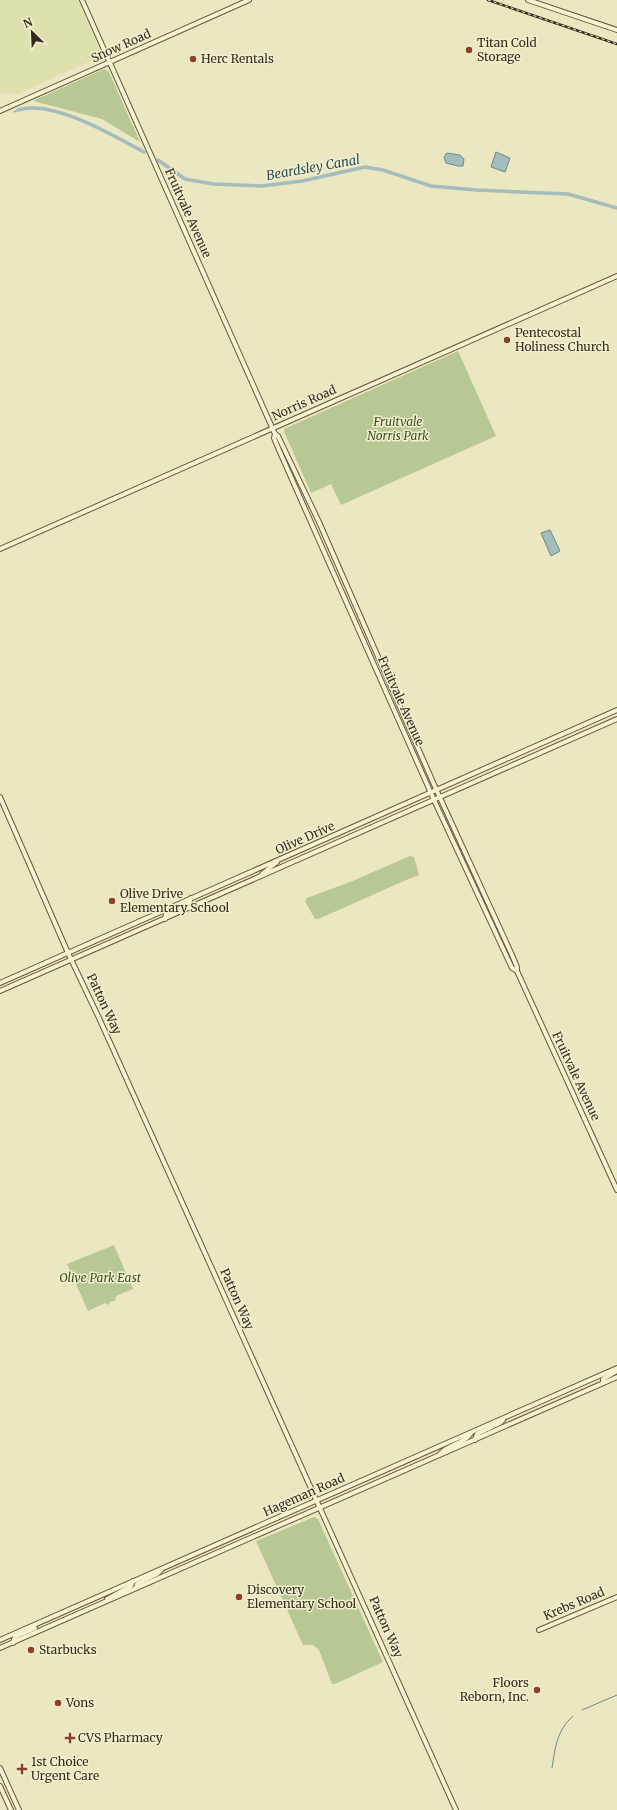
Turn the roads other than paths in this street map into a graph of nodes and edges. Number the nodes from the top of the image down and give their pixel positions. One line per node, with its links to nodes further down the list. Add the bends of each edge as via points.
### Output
1 (82, 0): 5 (main road, Fruitvale Avenue)
2 (249, 0): 5 (main road, Snow Road)
3 (528, 0): 4 (main road)
4 (617, 30)
5 (109, 62): 6 (main road, Snow Road); 8 (main road, Fruitvale Avenue)
6 (0, 110)
7 (617, 276): 8 (main road, Norris Road)
8 (273, 428): 9 (main road, Fruitvale Avenue); 12 (main road, Norris Road)
9 (275, 434): 10 (main road, Fruitvale Avenue); 11 (main road, Fruitvale Avenue, via 274,438)
10 (311, 506): 11 (main road); 15 (main road, Fruitvale Avenue)
11 (304, 509): 16 (main road, Fruitvale Avenue)
12 (0, 549)
13 (617, 710): 15 (main road, Olive Drive)
14 (617, 719): 18 (main road, Olive Drive)
15 (436, 789): 16 (main road, Olive Drive); 18 (main road, Fruitvale Avenue)
16 (430, 792): 19 (main road, Fruitvale Avenue); 20 (main road, Olive Drive)
17 (0, 797): 28 (main road, Patton Way)
18 (440, 797): 19 (main road, Olive Drive); 27 (main road, Fruitvale Avenue)
19 (434, 800): 21 (main road, Olive Drive); 25 (main road, Fruitvale Avenue)
20 (353, 828): 21 (main road, via 334,840); 22 (main road, Olive Drive)
21 (332, 845): 23 (main road, Olive Drive)
22 (277, 861): 23 (main road); 24 (main road, Olive Drive)
23 (253, 880): 26 (main road, Olive Drive)
24 (192, 898): 26 (main road, via 189,903 166,914); 28 (main road, Olive Drive)
25 (485, 910): 27 (main road); 30 (main road, Fruitvale Avenue, via 512,968)
26 (165, 918): 29 (main road, Olive Drive)
27 (498, 924): 30 (main road, Fruitvale Avenue)
28 (68, 953): 29 (main road, Patton Way); 31 (main road, Olive Drive)
29 (72, 960): 32 (main road, Olive Drive); 42 (main road, Patton Way)
30 (517, 971): 33 (main road, Fruitvale Avenue)
31 (0, 983)
32 (0, 991)
33 (617, 1190)
34 (617, 1368): 38 (main road, Hageman Road)
35 (617, 1371): 37 (main road, via 603,1378)
36 (617, 1377): 37 (main road, Hageman Road)
37 (603, 1383): 40 (main road, Hageman Road)
38 (505, 1418): 39 (main road, Hageman Road); 40 (main road, via 477,1434)
39 (472, 1433): 41 (main road, via 469,1438 444,1448); 42 (main road, Hageman Road)
40 (475, 1440): 41 (main road, Hageman Road)
41 (438, 1456): 43 (main road, Hageman Road)
42 (317, 1500): 43 (main road, Patton Way); 44 (main road, Hageman Road)
43 (320, 1508): 46 (main road, Hageman Road); 58 (main road, Patton Way)
44 (163, 1568): 45 (main road, Hageman Road); 46 (main road, via 137,1584)
45 (133, 1581): 48 (main road, via 131,1586 113,1594); 49 (main road, Hageman Road)
46 (136, 1588): 48 (main road, Hageman Road)
47 (617, 1597): 50 (main road, Krebs Road)
48 (100, 1604): 52 (main road, Hageman Road)
49 (43, 1622): 51 (main road, Hageman Road); 52 (main road, via 15,1638)
50 (539, 1630)
51 (0, 1640)
52 (13, 1643): 53 (main road, Hageman Road)
53 (0, 1648)
54 (0, 1768): 57 (main road)
55 (0, 1786): 56 (main road)
56 (11, 1810)
57 (19, 1810)
58 (456, 1810)

